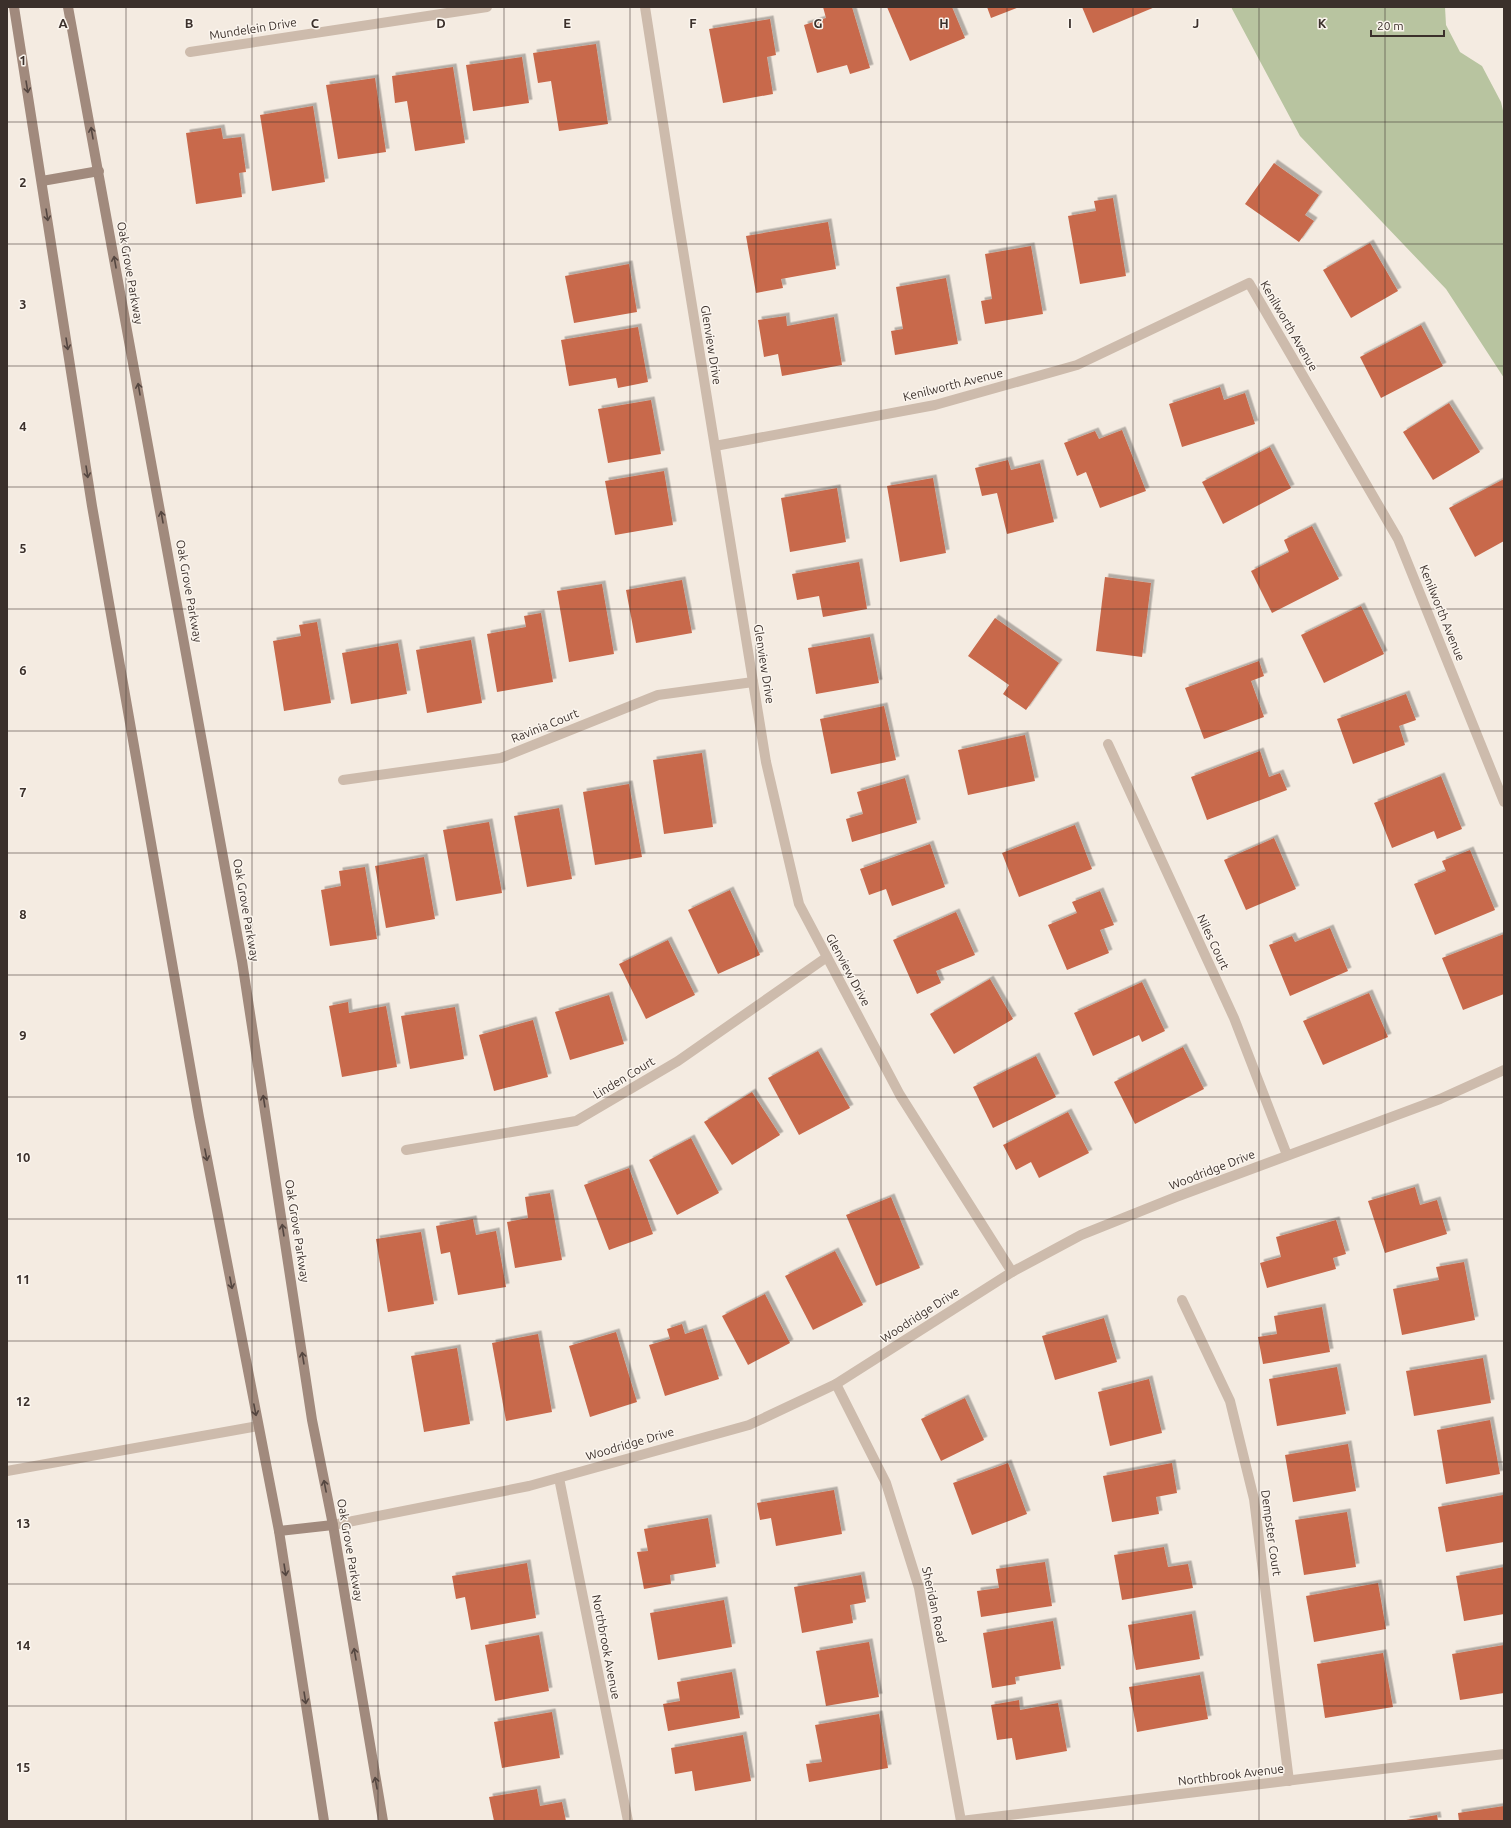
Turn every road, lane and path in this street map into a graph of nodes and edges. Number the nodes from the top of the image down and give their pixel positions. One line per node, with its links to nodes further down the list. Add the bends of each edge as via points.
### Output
1 (14, 7): 7 (main road, one-way to 7)
2 (68, 7): 6 (main road, Oak Grove Parkway, one-way to 2)
3 (487, 7): 5 (street, Mundelein Drive)
4 (645, 7): 8 (street, Glenview Drive)
5 (190, 52)
6 (99, 171): 7 (main road); 23 (main road, Oak Grove Parkway, one-way to 6, via 312,1420 242,961)
7 (42, 182): 20 (main road, one-way to 20, via 92,506 196,1101)
8 (715, 446): 9 (street, Glenview Drive); 12 (street, Kenilworth Avenue, via 934,405 1076,366 1249,283 1398,539)
9 (753, 682): 11 (street, Ravinia Court, via 658,695 502,758); 13 (street, Glenview Drive, via 766,762 799,904)
10 (1108, 744): 16 (street, Niles Court, via 1234,1018)
11 (342, 780)
12 (1504, 802)
13 (827, 957): 15 (street, Linden Court, via 678,1061 576,1122); 17 (street, Glenview Drive, via 900,1095)
14 (1504, 1070): 16 (street, Woodridge Drive, via 1440,1099)
15 (406, 1150)
16 (1287, 1155): 17 (street, Woodridge Drive, via 1081,1235)
17 (1012, 1272): 19 (street, Woodridge Drive)
18 (1182, 1300): 26 (street, Dempster Court, via 1230,1401 1254,1499)
19 (836, 1384): 22 (street, Woodridge Drive, via 749,1425); 30 (street, Sheridan Road, via 886,1483 919,1588)
20 (258, 1426): 21 (street); 24 (main road)
21 (7, 1471)
22 (559, 1478): 23 (street, Woodridge Drive); 29 (street, Northbrook Avenue)
23 (333, 1525): 24 (main road); 28 (main road, Oak Grove Parkway, one-way to 23)
24 (279, 1531): 27 (main road, one-way to 27)
25 (1504, 1754): 26 (street, Northbrook Avenue)
26 (1288, 1781): 30 (street, Northbrook Avenue)
27 (324, 1821)
28 (383, 1821)
29 (628, 1821)
30 (961, 1821)

